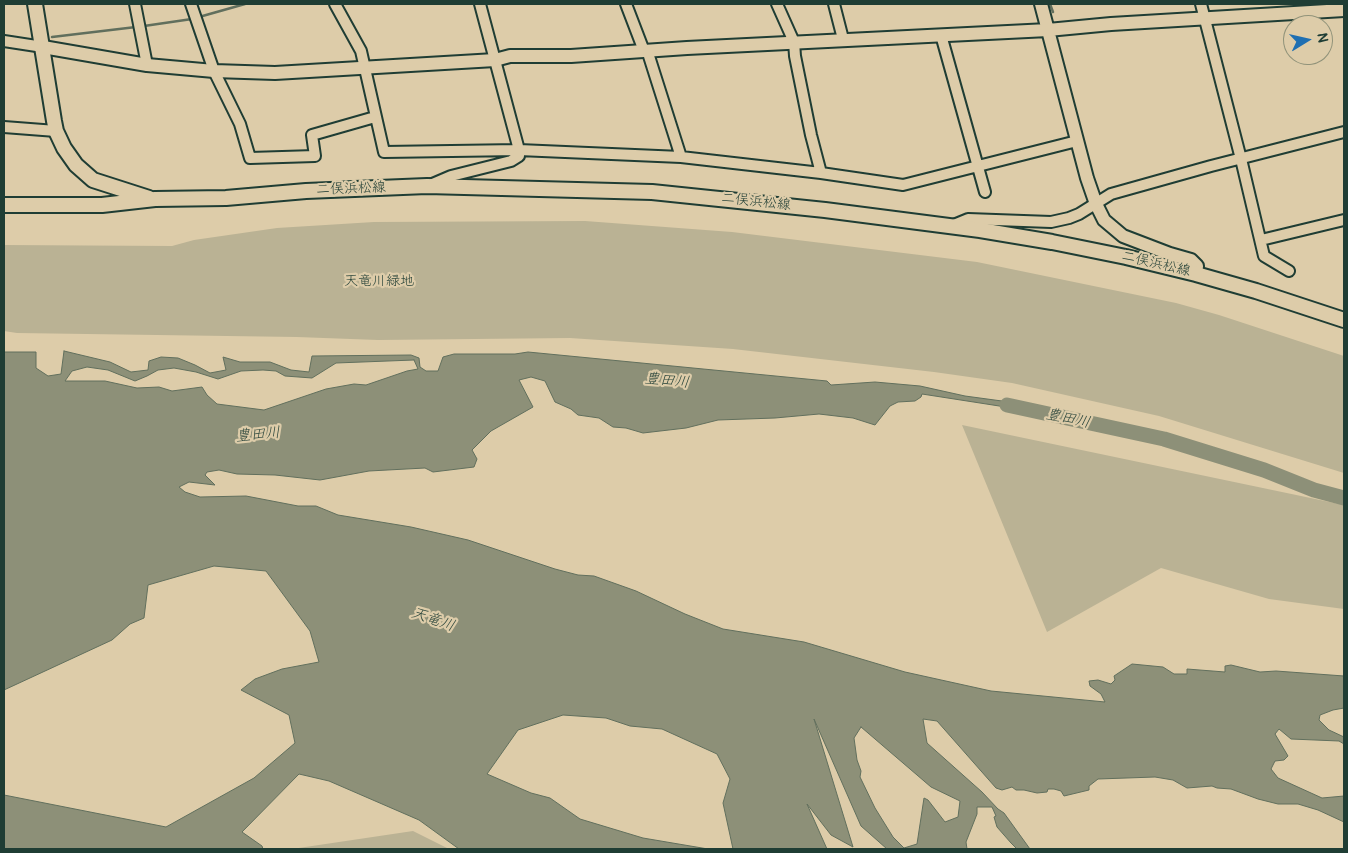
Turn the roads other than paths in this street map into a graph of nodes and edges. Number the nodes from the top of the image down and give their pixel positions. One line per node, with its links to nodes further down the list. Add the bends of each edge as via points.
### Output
1 (35, 4): 18 (main road, 二俣浜松線)
2 (135, 4): 21 (street)
3 (191, 4): 23 (street)
4 (335, 4): 22 (street, via 361,51)
5 (480, 4): 20 (street)
6 (626, 4): 19 (street)
7 (777, 4): 17 (street)
8 (834, 4): 15 (street)
9 (1041, 4): 13 (street)
10 (1200, 4): 12 (street)
11 (1344, 10): 12 (street)
12 (1204, 18): 13 (street); 31 (street)
13 (1048, 30): 14 (street); 28 (street)
14 (941, 35): 15 (street); 32 (street)
15 (843, 39): 17 (street)
16 (4, 41): 18 (street)
17 (794, 42): 19 (street); 33 (street)
18 (43, 47): 21 (street); 26 (main road, 二俣浜松線)
19 (644, 51): 20 (street, via 510,56); 30 (street, via 648,53)
20 (495, 60): 22 (street); 29 (street)
21 (147, 65): 23 (street)
22 (365, 67): 23 (street, via 275,73); 24 (street)
23 (214, 71): 24 (street, via 240,124 250,158 314,156 312,135)
24 (375, 117): 29 (street, via 384,152)
25 (4, 127): 26 (street)
26 (56, 131): 36 (main road, 二俣浜松線, via 76,166 93,180)
27 (1344, 132): 31 (street)
28 (1077, 141): 32 (street); 37 (street)
29 (519, 150): 30 (street); 34 (street, via 519,156 512,161 451,176)
30 (681, 157): 33 (street)
31 (1241, 158): 37 (street, via 1111,194); 41 (street)
32 (978, 166): 33 (street, via 903,185); 35 (street)
33 (821, 173)
34 (428, 186): 36 (main road, 二俣浜松線); 40 (main road, 二俣浜松線, via 652,192)
35 (985, 192)
36 (155, 199): 38 (main road, 二俣浜松線, via 102,205)
37 (1096, 204): 40 (street, via 1074,216 1051,222 974,219); 43 (street, via 1104,220 1123,236 1191,260 1197,266)
38 (4, 205)
39 (1344, 220): 41 (street)
40 (950, 226): 43 (main road, 二俣浜松線, via 1061,244)
41 (1262, 240): 42 (street, via 1264,256)
42 (1289, 271)
43 (1196, 274): 44 (main road, 二俣浜松線, via 1256,290)
44 (1344, 320)

